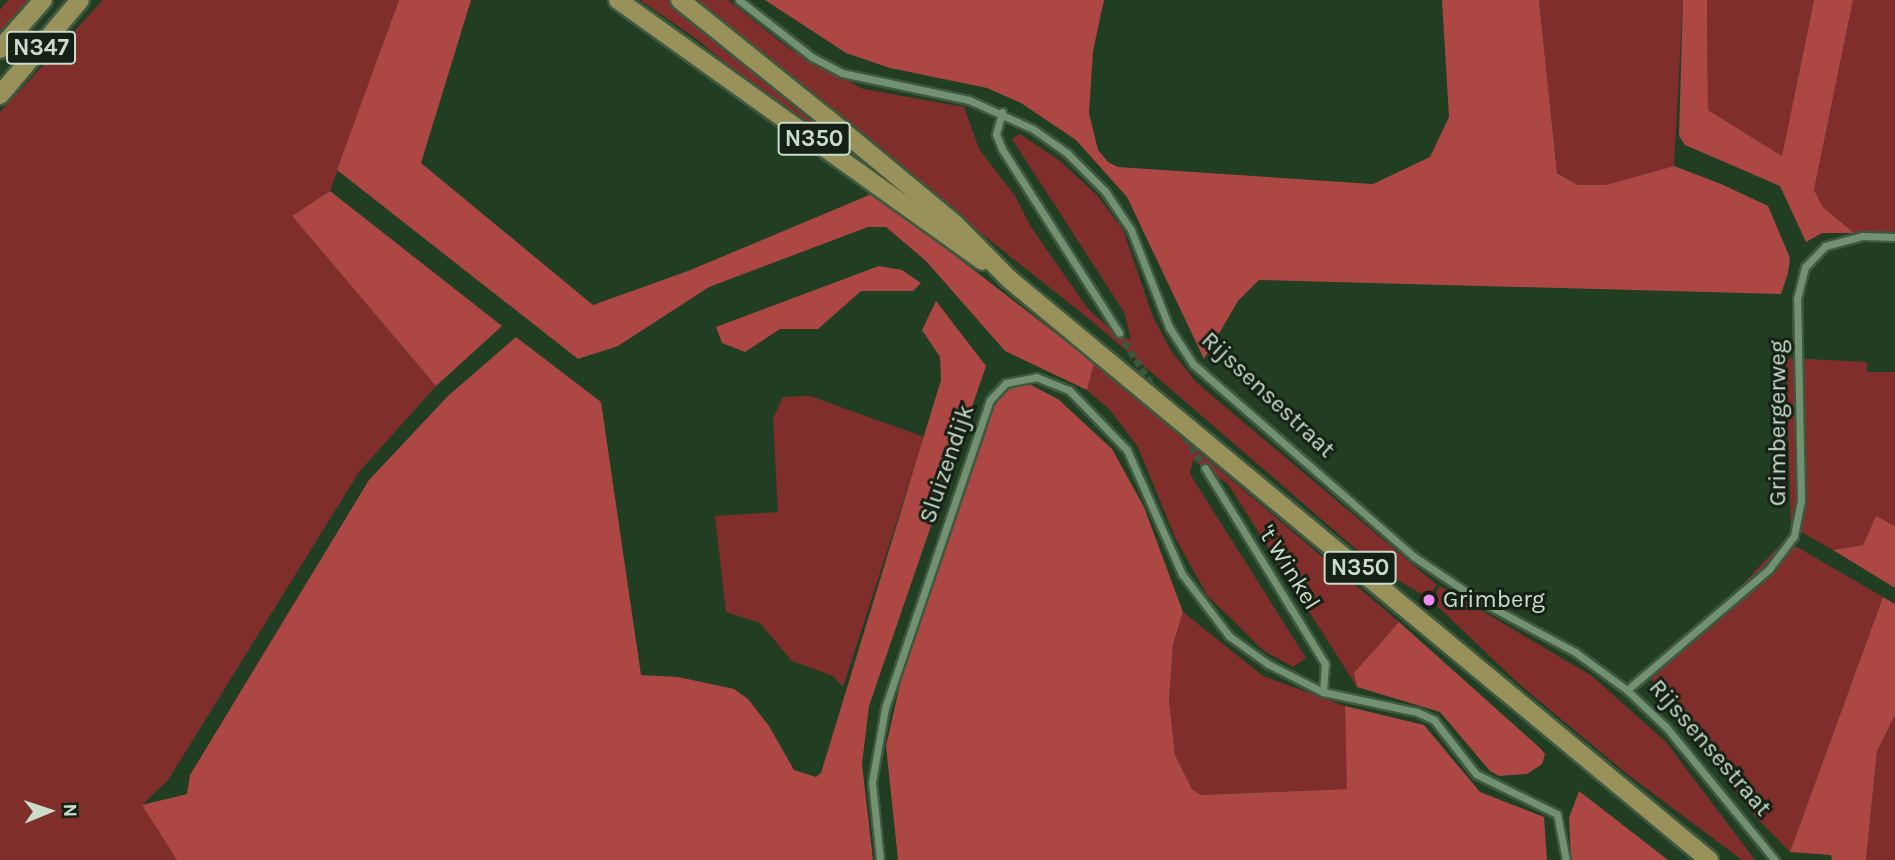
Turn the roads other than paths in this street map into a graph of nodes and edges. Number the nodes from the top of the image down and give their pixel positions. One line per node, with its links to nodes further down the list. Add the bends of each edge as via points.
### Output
1 (43, 0): 6 (main road, N347)
2 (80, 0): 7 (main road, N347)
3 (618, 0): 10 (main road, N350)
4 (680, 0): 10 (main road, N350, via 955,224)
5 (739, 0): 8 (street, Rijssensestraat, via 802,50 842,73 969,100)
6 (0, 49)
7 (0, 95)
8 (1002, 113): 11 (street, via 996,134 1002,149); 13 (street, Rijssensestraat, via 1067,153 1105,191 1141,251 1175,340 1212,383 1413,556 1480,601 1575,652)
9 (1895, 237): 13 (street, Grimbergerweg, via 1863,236 1825,246 1805,267 1797,299 1801,500 1794,536 1769,569)
10 (1009, 279): 17 (main road, N350)
11 (1119, 333)
12 (1205, 468): 14 (street, 't Winkel, via 1325,664)
13 (1627, 690): 18 (street, Rijssensestraat, via 1666,727)
14 (1323, 692): 15 (street, Sluizendijk, via 1250,653 1216,621 1182,574 1140,476 1110,429 1053,381 1013,379 997,389 981,422 879,729 872,790); 16 (street, Sluizendijk, via 1417,712 1434,720 1476,774 1557,814)
15 (880, 860)
16 (1566, 860)
17 (1709, 860)
18 (1774, 860)

